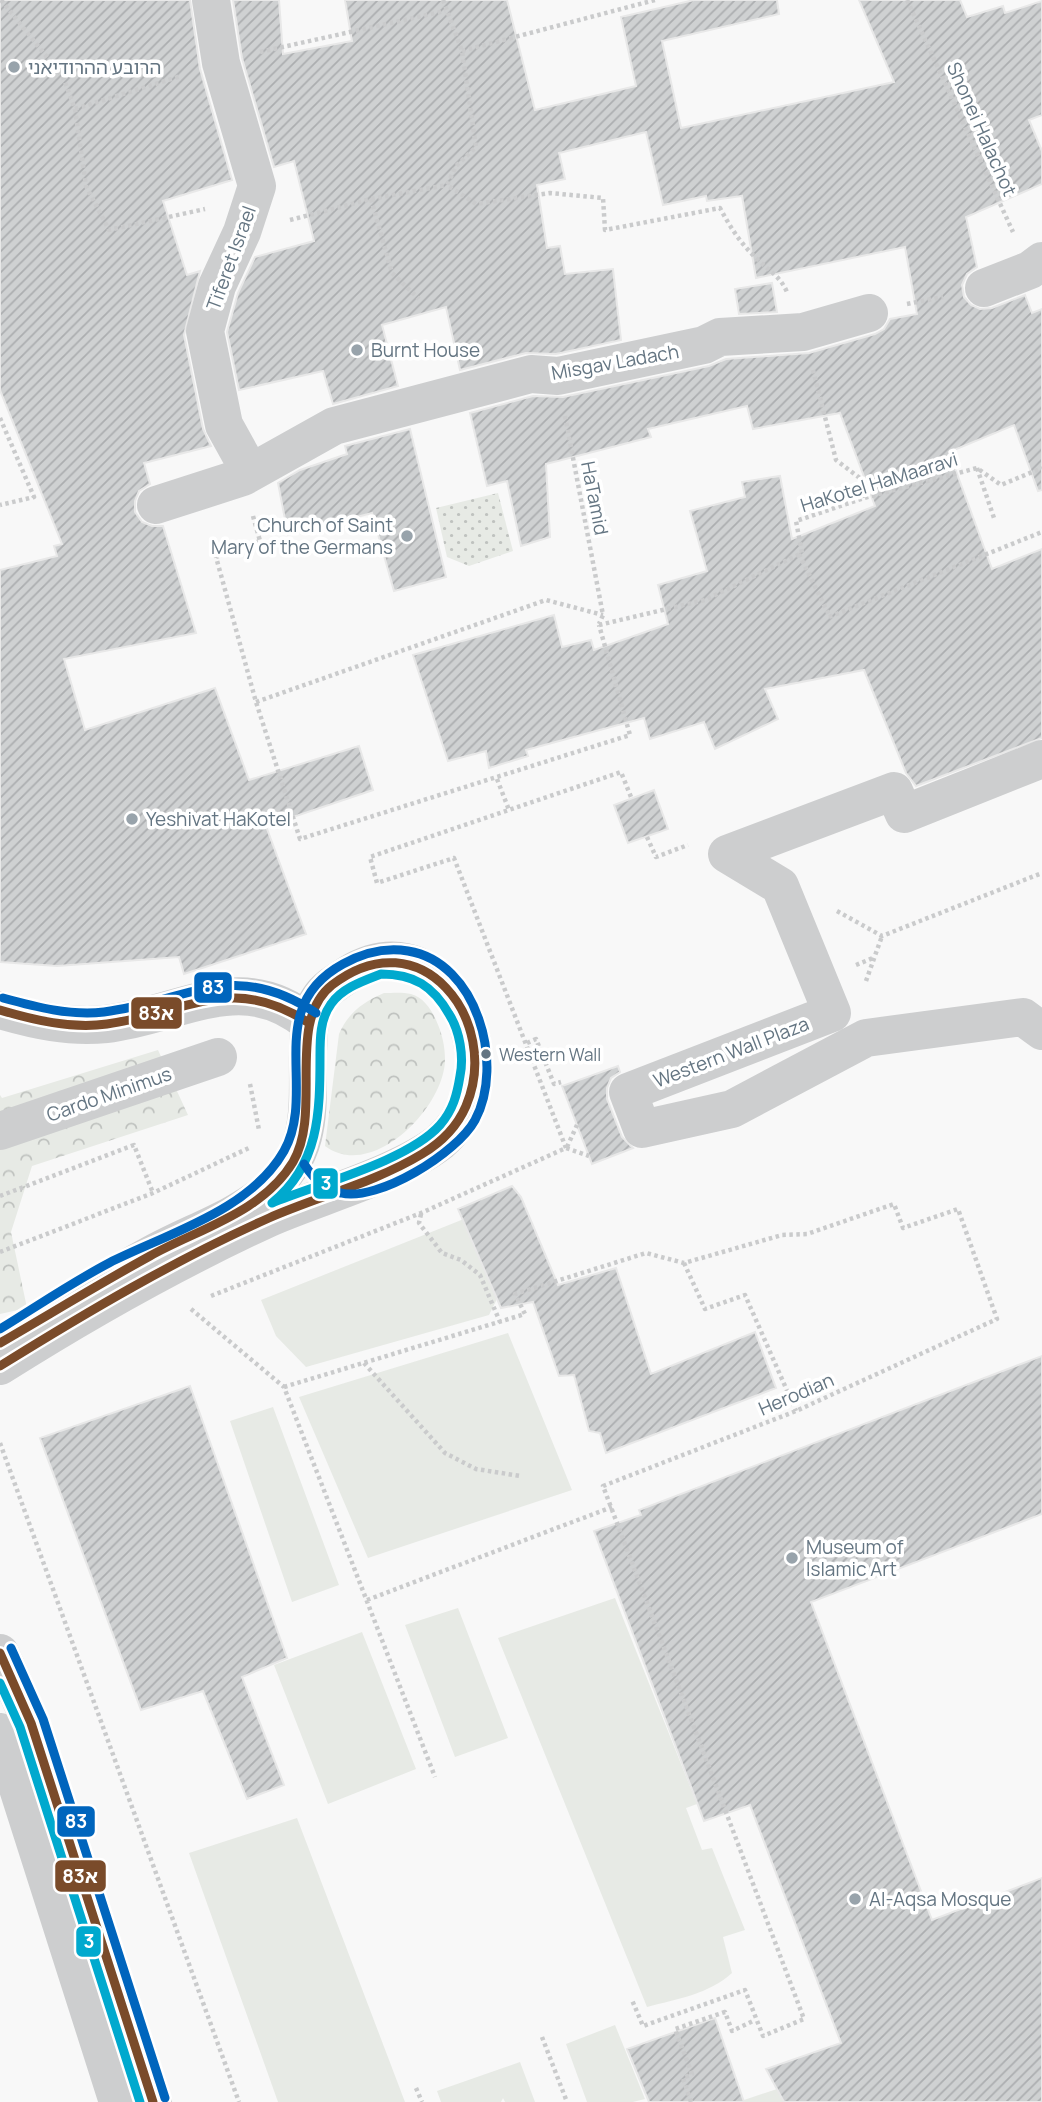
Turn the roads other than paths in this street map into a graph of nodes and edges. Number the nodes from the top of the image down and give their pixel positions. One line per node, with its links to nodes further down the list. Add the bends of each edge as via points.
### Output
1 (211, 0): 5 (street, Tiferet Israel, via 221,63 257,186 217,286 205,331 224,425)
2 (1036, 266): 3 (street)
3 (984, 288)
4 (869, 313): 5 (street, Misgav Ladach, via 803,332 720,337 704,345 558,376 531,374 334,426)
5 (246, 475): 6 (street, Misgav Ladach)
6 (156, 505)
7 (1042, 759): 10 (street, Western Wall Plaza, via 904,814 894,791 727,855 780,886 832,1013 628,1092 642,1129 732,1108 866,1038 1023,1017)
8 (0, 1010): 9 (street, via 42,1022 103,1024 155,1016 231,994 263,997 290,1007)
9 (309, 1023): 13 (street); 14 (street, via 318,1000 334,983 360,967 391,959 423,967 437,976 466,1018 473,1086 463,1117 441,1141 409,1161)
10 (1042, 1031)
11 (233, 1065): 12 (street, Cardo Minimus)
12 (0, 1131)
13 (306, 1135): 14 (street, via 322,1169); 15 (street, via 281,1178 239,1212 102,1281)
14 (355, 1182): 16 (street, via 271,1217 141,1281)
15 (0, 1343)
16 (0, 1366)
17 (0, 1653): 20 (street, via 31,1723)
18 (0, 1732): 19 (street)
19 (118, 2102)
20 (153, 2102)

